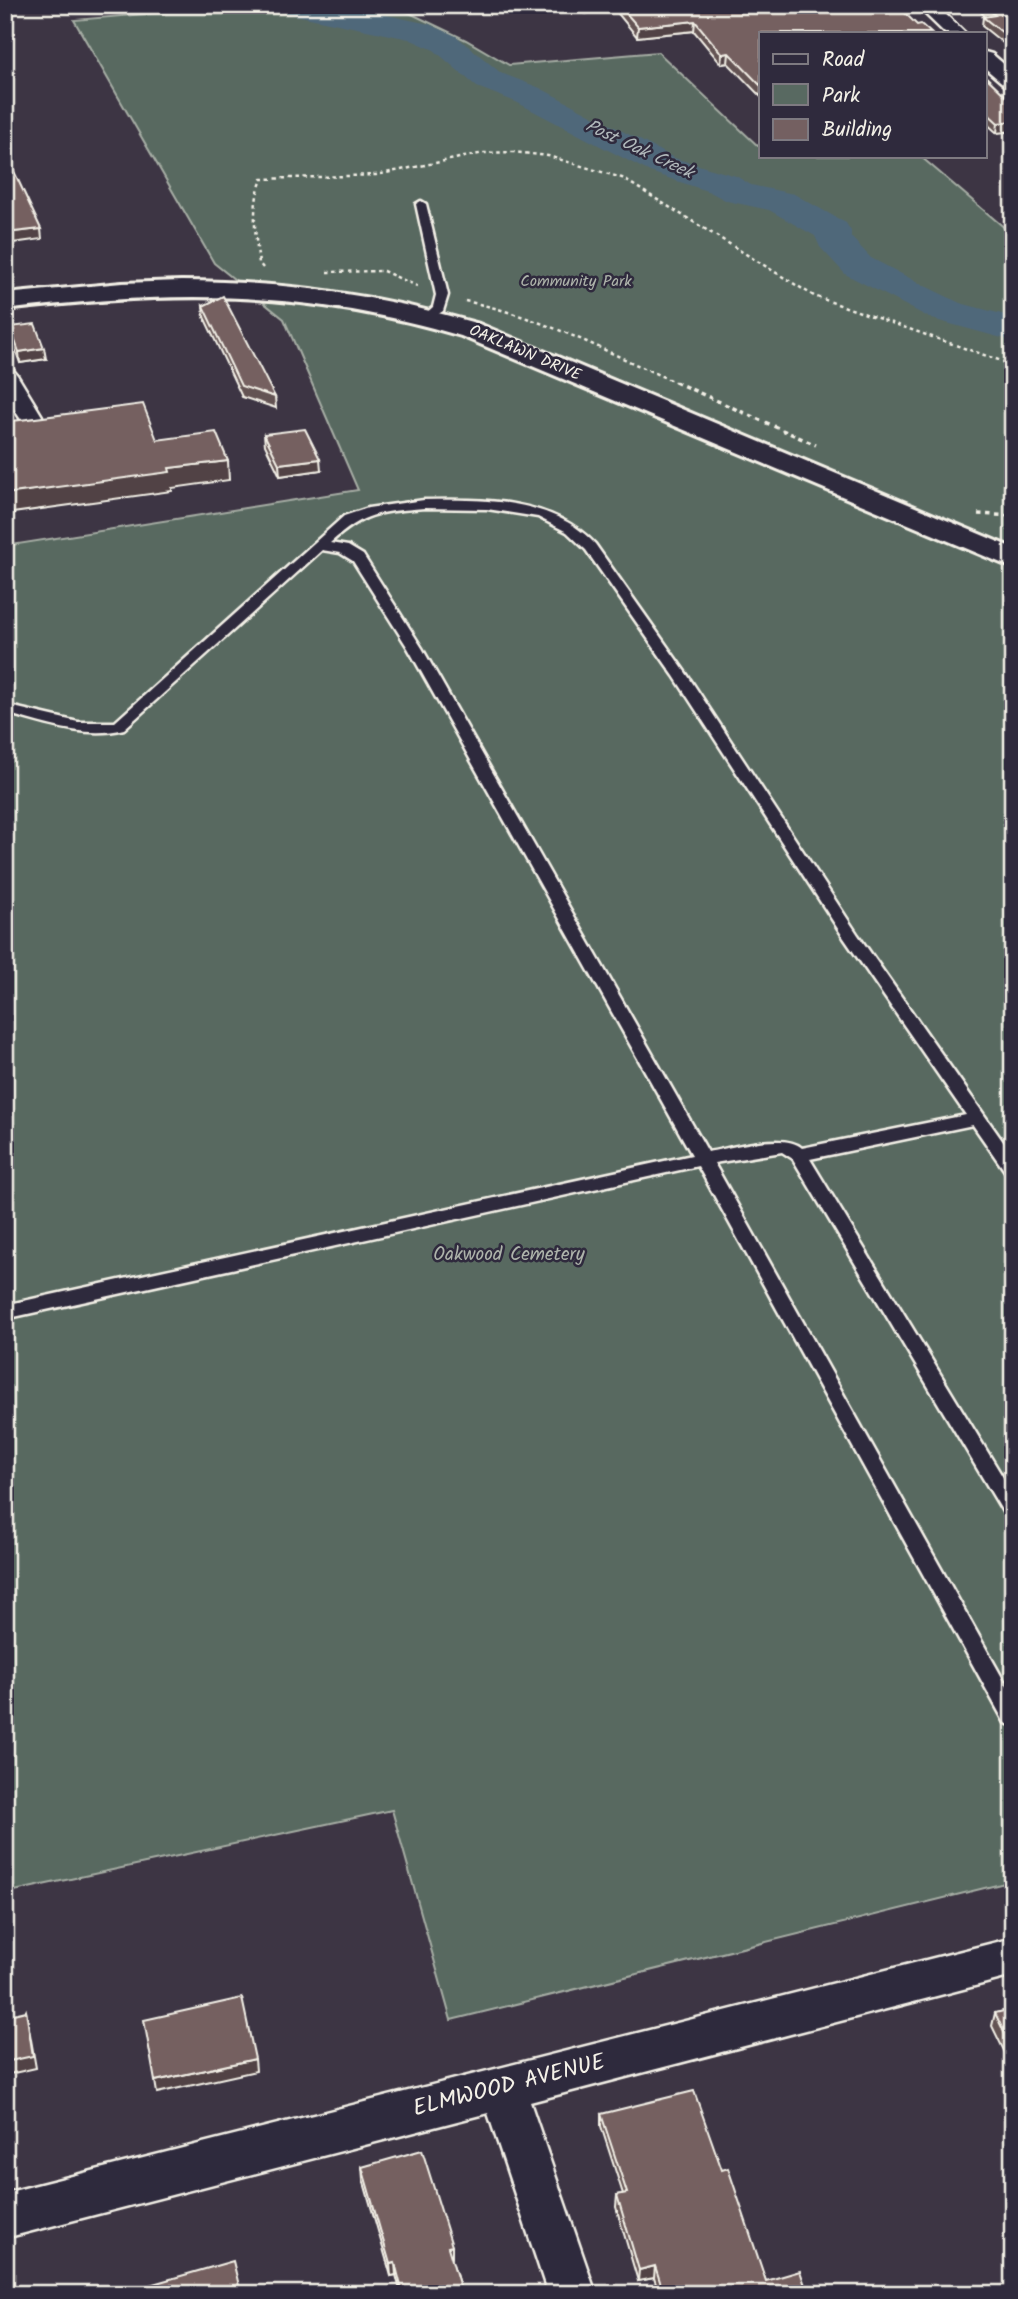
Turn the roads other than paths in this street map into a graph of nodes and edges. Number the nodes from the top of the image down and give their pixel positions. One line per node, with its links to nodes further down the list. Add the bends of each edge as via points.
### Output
1 (925, 5): 2 (street)
2 (955, 32)
3 (1013, 55): 4 (street)
4 (986, 58)
5 (986, 59): 6 (street)
6 (1013, 82)
7 (421, 204): 9 (lane)
8 (5, 302): 9 (street, OAKLAWN DRIVE, via 133,288 239,288)
9 (436, 306): 13 (street, OAKLAWN DRIVE, via 470,330)
10 (5, 375): 11 (street)
11 (30, 416)
12 (318, 546): 14 (lane, via 119,726 89,727); 15 (lane, via 360,513 402,505 533,512 562,522 586,541 659,642 832,907); 17 (lane, via 344,550 358,558 415,648)
13 (1013, 559)
14 (5, 709)
15 (978, 1118): 16 (lane); 18 (lane)
16 (799, 1156): 17 (lane, via 782,1146); 20 (lane)
17 (701, 1159): 19 (lane); 21 (lane)
18 (1013, 1170)
19 (5, 1312)
20 (1013, 1512)
21 (1013, 1717)
22 (1013, 1958): 23 (street, ELMWOOD AVENUE)
23 (502, 2088): 24 (street, ELMWOOD AVENUE); 25 (street)
24 (5, 2216)
25 (572, 2294)

